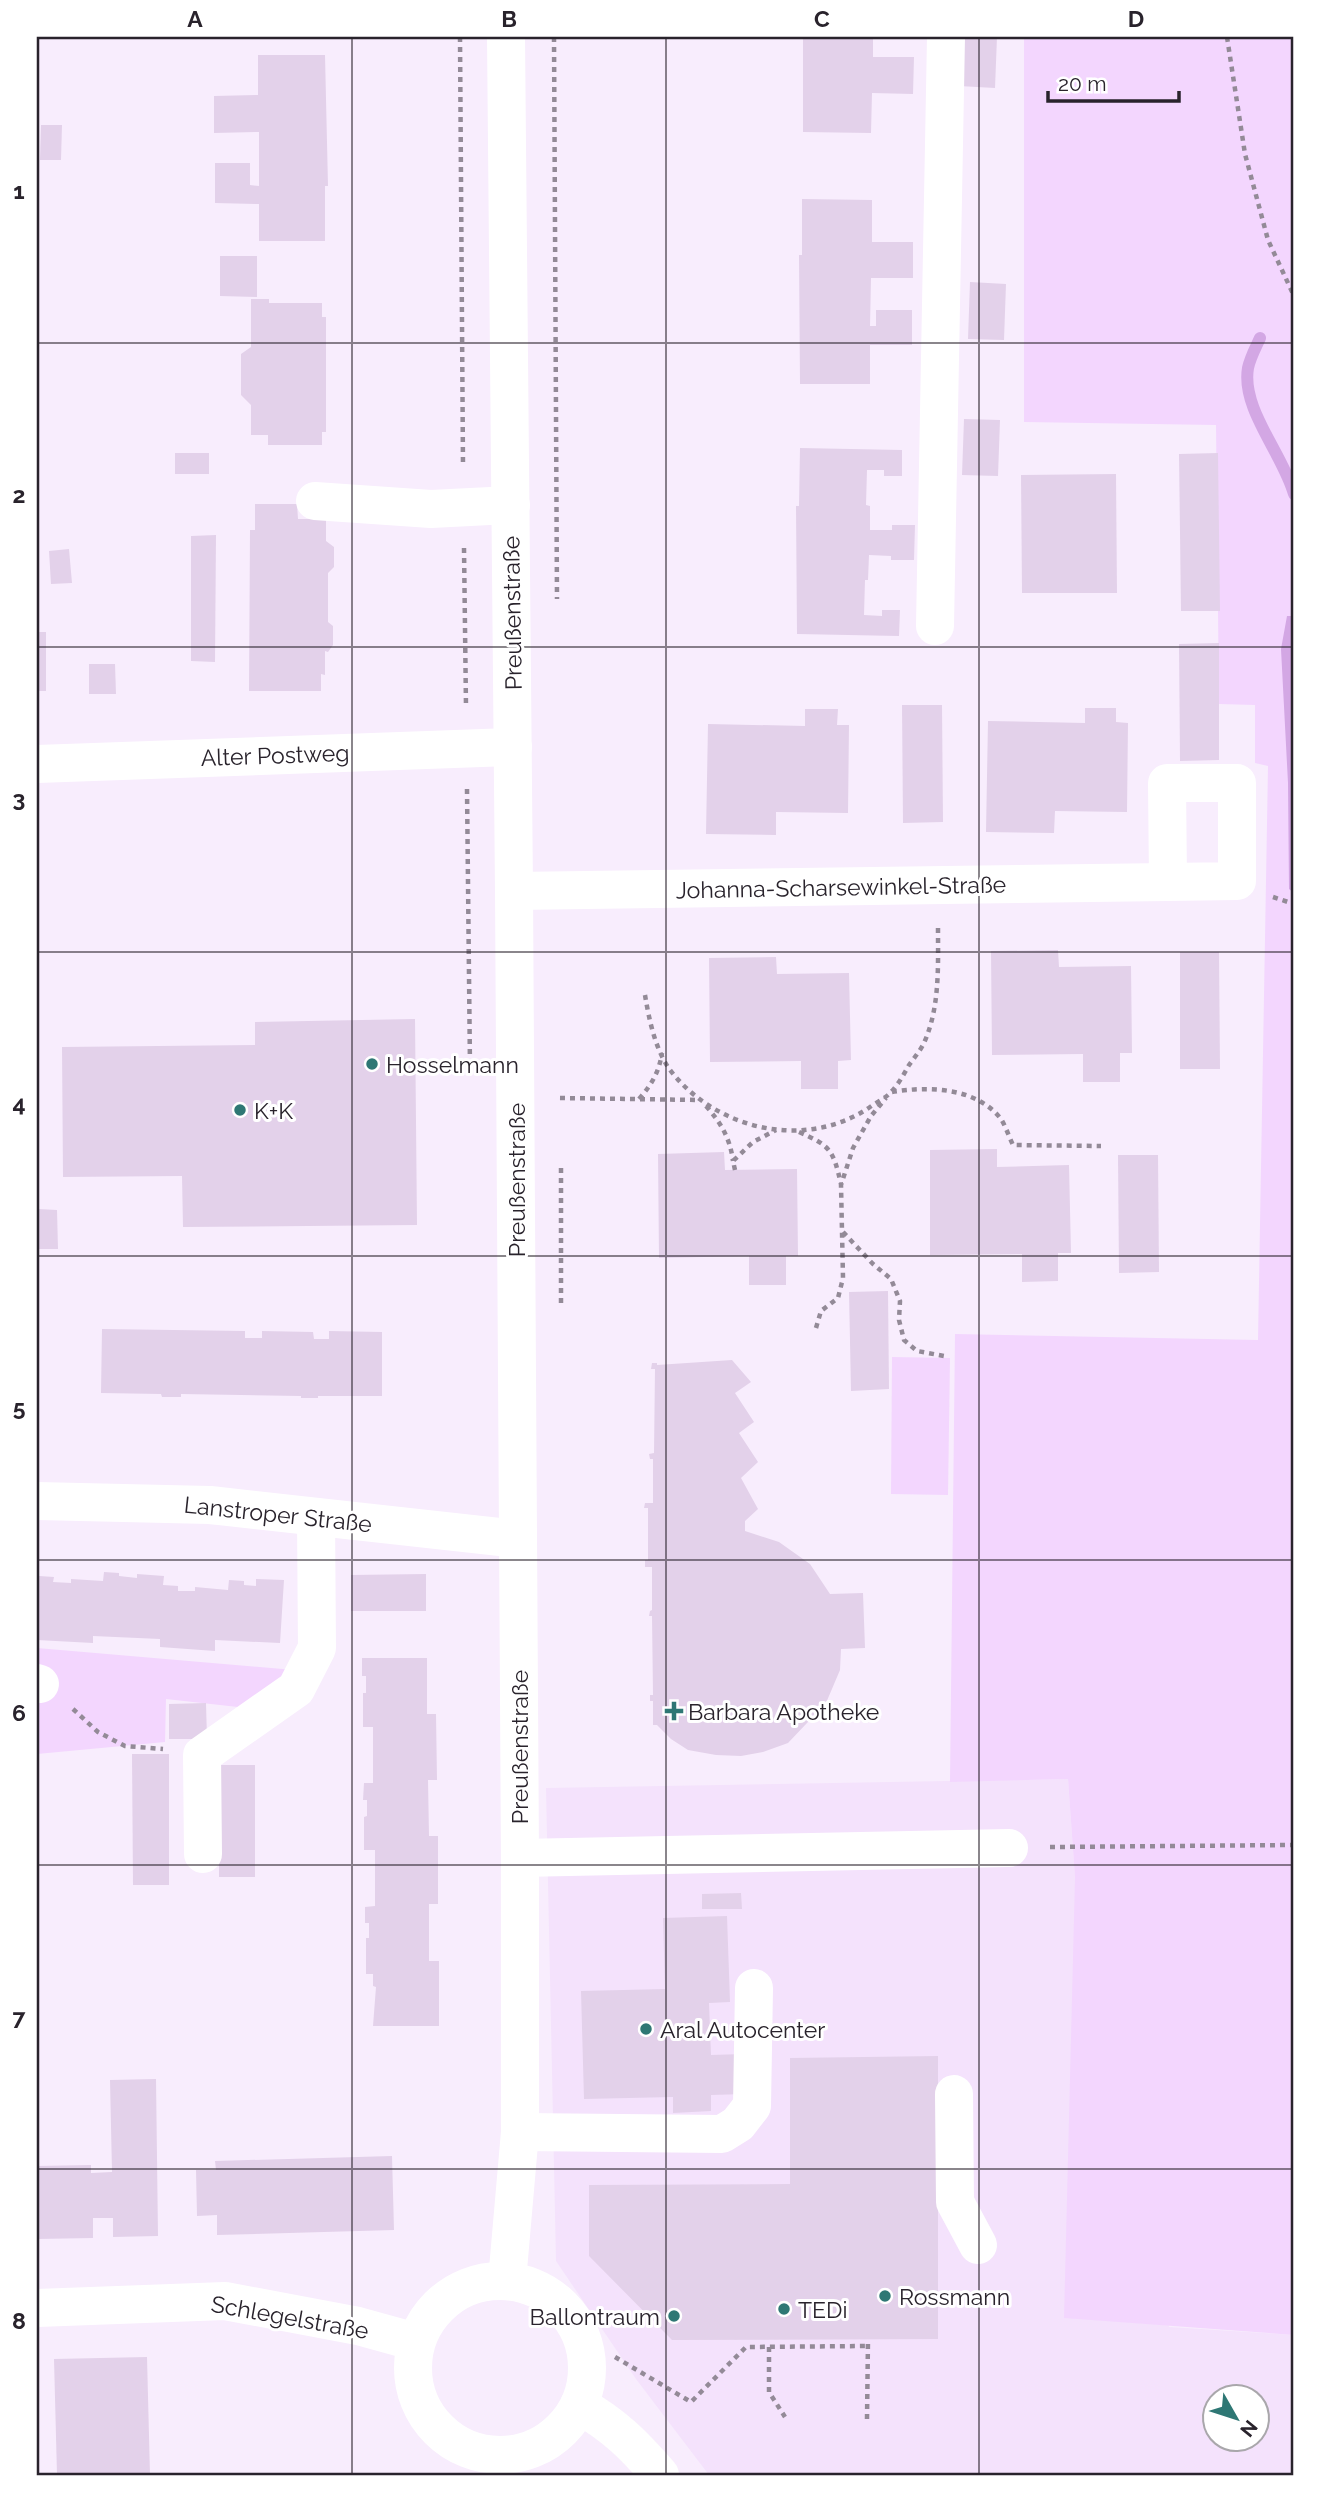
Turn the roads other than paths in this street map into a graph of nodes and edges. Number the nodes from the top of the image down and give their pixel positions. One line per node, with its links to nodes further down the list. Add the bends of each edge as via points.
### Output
1 (506, 37): 4 (street, Preußenstraße)
2 (946, 37): 5 (street)
3 (315, 501): 4 (street, via 431,509)
4 (511, 505): 6 (street, Preußenstraße)
5 (935, 626)
6 (513, 747): 7 (street, Alter Postweg); 9 (street, Preußenstraße)
7 (37, 764)
8 (1168, 881): 9 (street, Johanna-Scharsewinkel-Straße)
9 (514, 891): 12 (street, Preußenstraße)
10 (37, 1500): 11 (street, Lanstroper Straße, via 210,1504)
11 (316, 1517): 12 (street, Lanstroper Straße); 14 (street, via 317,1648 296,1689 202,1755)
12 (518, 1539): 15 (street, Preußenstraße)
13 (1009, 1847): 15 (street)
14 (203, 1854)
15 (520, 1858): 18 (street, Preußenstraße)
16 (754, 1988): 18 (street, via 752,2106 738,2124 722,2134)
17 (954, 2094): 19 (street, via 955,2202)
18 (520, 2132): 20 (street, Preußenstraße)
19 (978, 2245)
20 (507, 2281): 22 (street, via 478,2283 451,2295 429,2315); 23 (street, via 534,2288 557,2302 575,2324 585,2350 586,2378)
21 (37, 2308): 22 (street, Schlegelstraße, via 225,2301)
22 (416, 2342): 24 (street, via 412,2370 417,2398 431,2422)
23 (579, 2405): 24 (street, via 561,2429 537,2447); 25 (street, via 631,2441)
24 (472, 2464)
25 (660, 2475)

